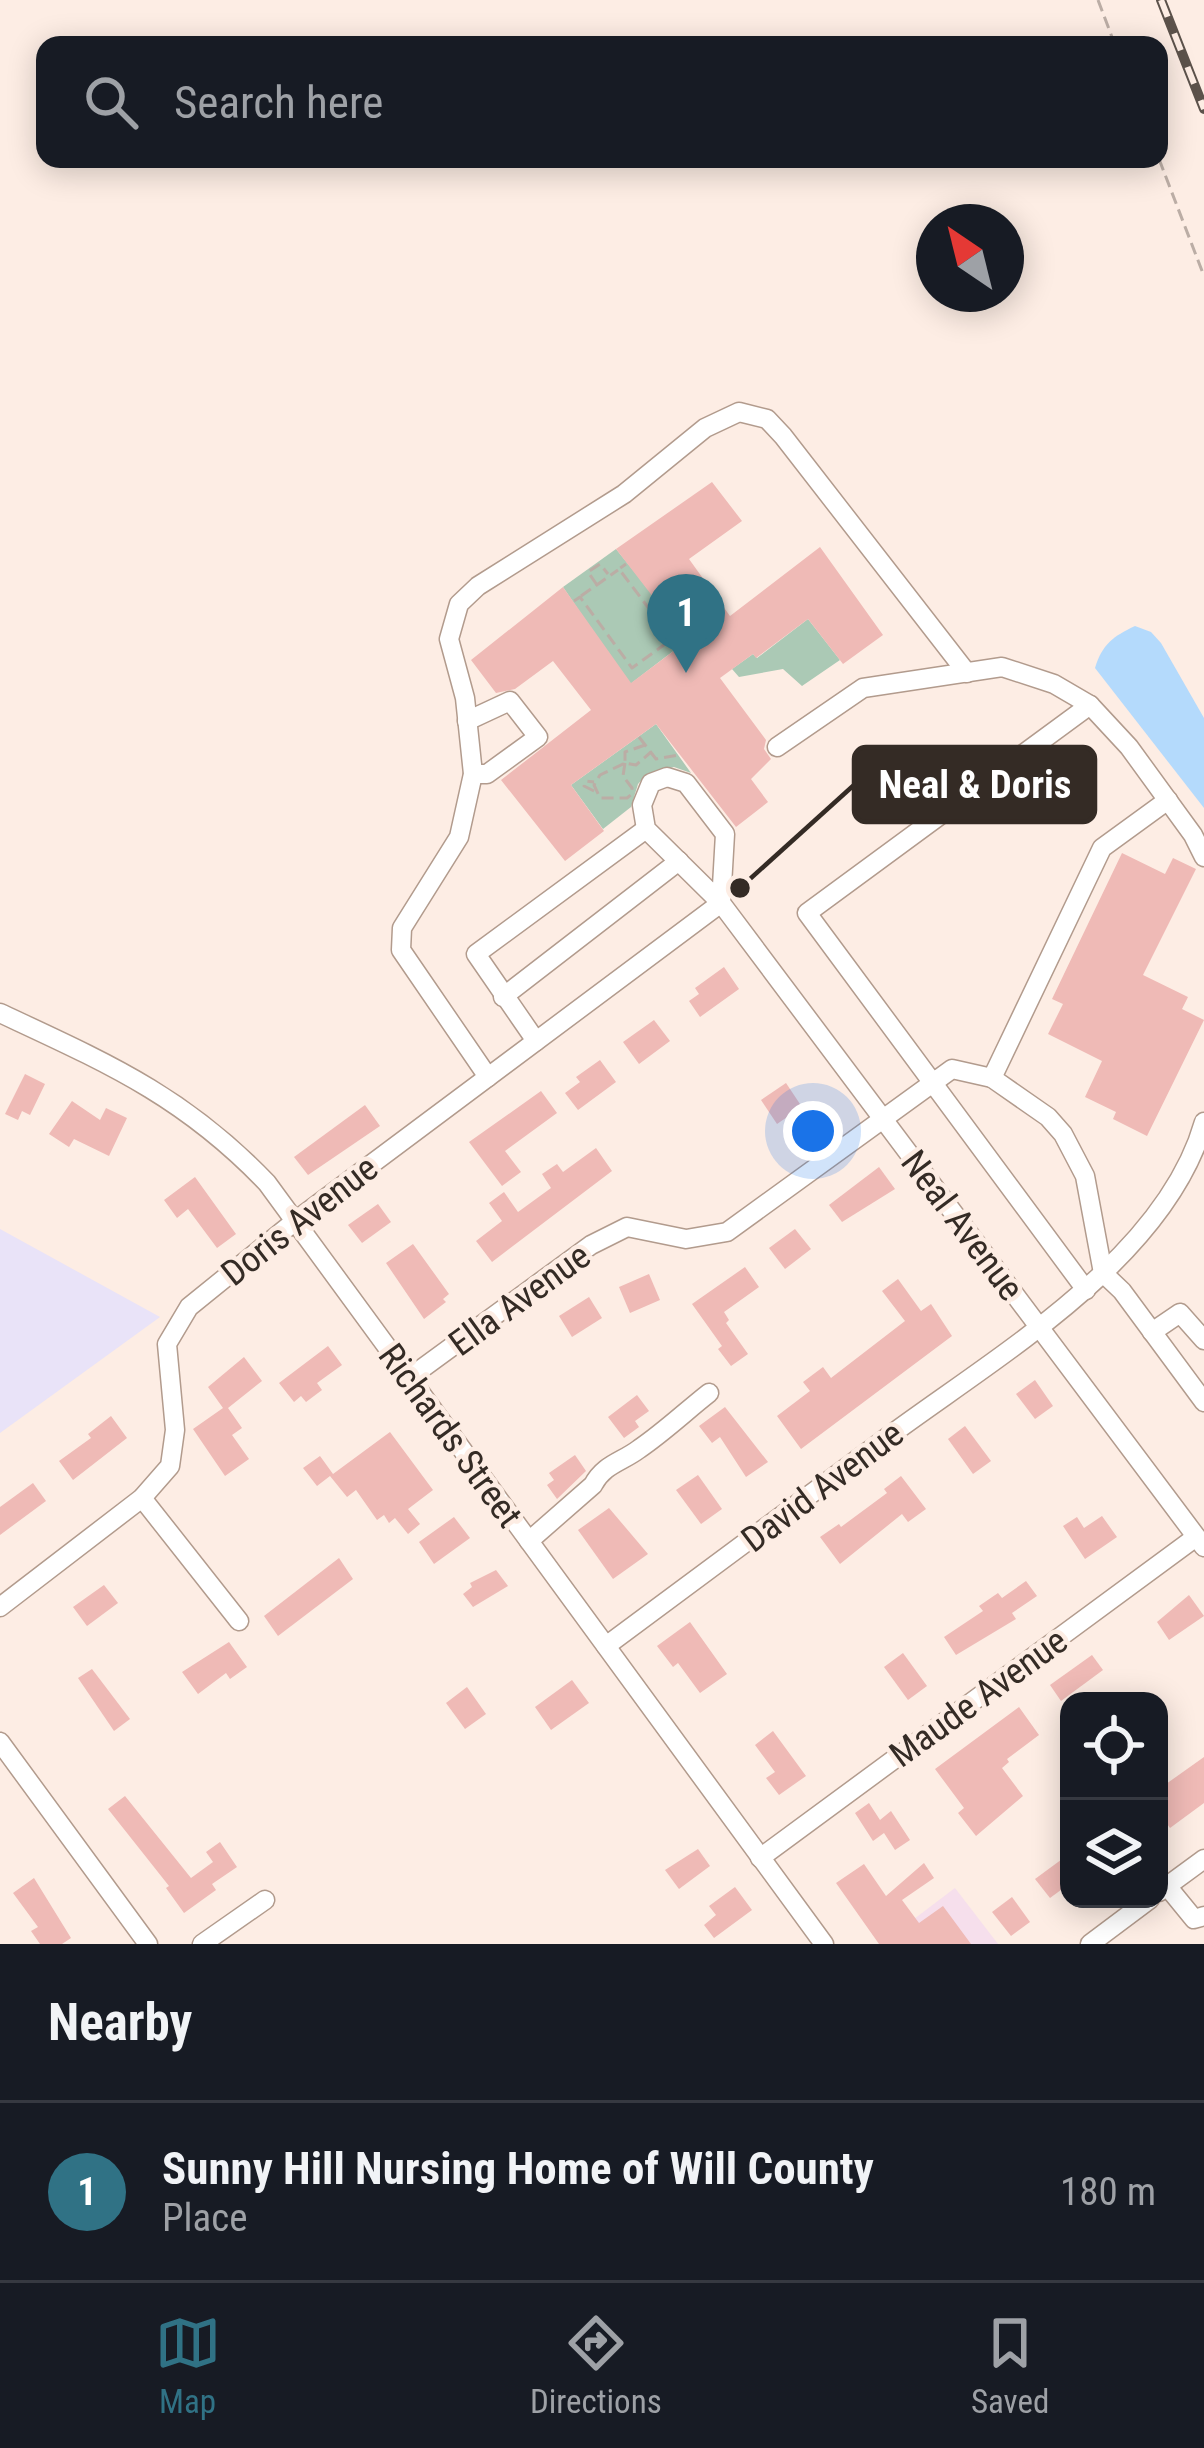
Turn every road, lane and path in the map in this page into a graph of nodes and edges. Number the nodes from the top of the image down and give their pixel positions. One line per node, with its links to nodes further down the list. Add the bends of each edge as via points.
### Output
1 (1098, 0): 2 (path)
2 (1112, 36)
3 (1162, 168): 4 (path)
4 (1204, 276)
5 (626, 563): 6 (path)
6 (619, 569): 7 (path); 9 (path, via 672,639 632,668)
7 (609, 576): 8 (path); 8 (path, via 599,562 587,572)
8 (597, 585): 9 (path)
9 (580, 597): 10 (path)
10 (574, 601)
11 (967, 673): 12 (street, via 1002,667); 13 (street, via 783,436 767,419 739,412 705,428 624,494 459,604 449,639); 16 (street, via 863,688)
12 (1090, 705): 23 (street); 34 (street, via 807,913)
13 (467, 721): 21 (street); 21 (street, via 511,701 538,737 487,774)
14 (639, 737): 15 (path)
15 (645, 745): 17 (path); 19 (path, via 625,752)
16 (777, 746)
17 (651, 752): 18 (path, via 656,759); 19 (path, via 636,765)
18 (679, 755)
19 (625, 763): 20 (path); 22 (path)
20 (618, 767): 22 (path); 22 (path, via 600,776 600,798 627,798 632,788)
21 (473, 773): 32 (street, via 459,837 402,928 401,950)
22 (623, 776)
23 (1168, 800): 25 (street); 33 (street, via 1102,848)
24 (646, 829): 26 (street, Neal Avenue); 27 (street, via 644,792 677,778 725,834); 29 (street, via 476,954)
25 (1204, 857)
26 (684, 866): 27 (street); 28 (street, Neal Avenue); 29 (street)
27 (722, 866): 28 (street)
28 (722, 903): 31 (street, Doris Avenue); 35 (street, Neal Avenue)
29 (503, 997): 31 (street)
30 (0, 1013): 37 (street, Richards Street, via 157,1089 224,1138)
31 (536, 1041): 32 (street, Doris Avenue)
32 (488, 1077): 37 (street, Doris Avenue)
33 (992, 1078): 34 (street, via 952,1069); 38 (street, via 1048,1117 1075,1153)
34 (932, 1083): 35 (street, Ella Avenue); 39 (street)
35 (884, 1120): 40 (street, Neal Avenue); 43 (street, Ella Avenue, via 727,1232 686,1239 627,1227 591,1245)
36 (1204, 1122): 38 (street, David Avenue, via 1195,1154 1157,1212)
37 (294, 1222): 43 (street, Richards Street); 46 (street, Doris Avenue, via 189,1307 167,1344 170,1466)
38 (1103, 1273): 39 (street, David Avenue); 41 (street)
39 (1087, 1290): 40 (street, David Avenue)
40 (1038, 1325): 47 (street, Neal Avenue); 51 (street, David Avenue)
41 (1152, 1332): 42 (street, via 1180,1313); 45 (street)
42 (1204, 1340)
43 (409, 1378): 48 (street, Richards Street)
44 (709, 1393): 48 (street, via 618,1459)
45 (1204, 1402)
46 (142, 1498): 49 (street, Doris Avenue); 50 (street)
47 (1199, 1535): 53 (street, Maude Avenue)
48 (529, 1541): 51 (street, Richards Street)
49 (0, 1607)
50 (239, 1621)
51 (606, 1646): 53 (street, Richards Street)
52 (0, 1742): 60 (street)
53 (760, 1858): 62 (street, Richards Street)
54 (1204, 1858): 55 (street)
55 (1168, 1885)
56 (1168, 1894): 59 (street, via 1193,1919)
57 (265, 1900): 61 (street)
58 (1138, 1908): 63 (street)
59 (1204, 1916)
60 (148, 1944)
61 (202, 1944)
62 (824, 1944)
63 (1090, 1944)

